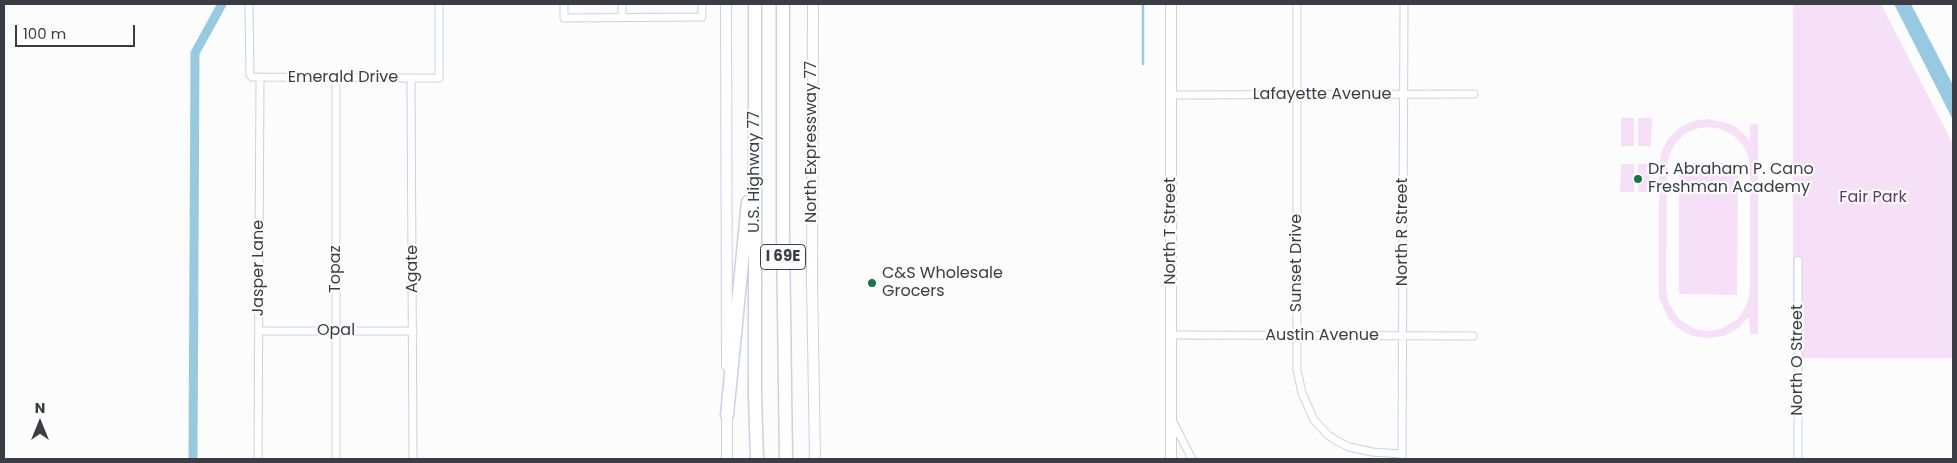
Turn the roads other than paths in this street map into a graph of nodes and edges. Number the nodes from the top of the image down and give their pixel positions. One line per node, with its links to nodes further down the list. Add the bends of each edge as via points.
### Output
1 (249, 4): 15 (street, Emerald Drive, via 250,74)
2 (439, 4): 17 (street, Emerald Drive, via 438,78)
3 (564, 4): 13 (street, via 564,18)
4 (622, 4): 13 (street)
5 (702, 4): 13 (street, via 702,17)
6 (726, 4): 30 (main road)
7 (755, 4): 14 (highway, U.S. Highway 77 / I 69E)
8 (783, 4): 38 (highway, U.S. Highway 77 / I 69E)
9 (813, 4): 39 (main road, North Expressway 77)
10 (1171, 4): 19 (main road, North T Street)
11 (1297, 4): 20 (street, Sunset Drive)
12 (1404, 4): 21 (street, North R Street)
13 (622, 17)
14 (755, 57): 30 (highway, via 747,207); 37 (highway, U.S. Highway 77 / I 69E)
15 (260, 77): 16 (street, Emerald Drive); 23 (street, Jasper Lane)
16 (336, 78): 17 (street, Emerald Drive); 24 (street, Topaz)
17 (412, 78): 25 (street, Agate)
18 (1474, 94): 21 (street, Lafayette Avenue)
19 (1171, 95): 20 (street, Lafayette Avenue); 26 (main road, North T Street)
20 (1297, 95): 21 (street, Lafayette Avenue); 27 (street, Sunset Drive)
21 (1404, 95): 28 (street, North R Street)
22 (1798, 260): 42 (street, North O Street)
23 (259, 331): 24 (street, Opal); 33 (street, Jasper Lane)
24 (336, 331): 25 (street, Opal); 34 (street, Topaz)
25 (413, 331): 35 (street, Agate)
26 (1171, 335): 27 (street, Austin Avenue); 31 (main road, North T Street)
27 (1297, 335): 28 (street, Austin Avenue); 32 (street, Sunset Drive, via 1297,370 1302,394 1314,420 1337,441 1354,448)
28 (1403, 336): 29 (street, Austin Avenue); 32 (street, North R Street)
29 (1473, 336)
30 (727, 415): 36 (main road)
31 (1171, 418): 40 (main road, North T Street); 41 (street)
32 (1402, 456)
33 (258, 459)
34 (336, 459)
35 (413, 459)
36 (727, 459)
37 (757, 459)
38 (786, 459)
39 (814, 459)
40 (1171, 459)
41 (1192, 459)
42 (1798, 459)

